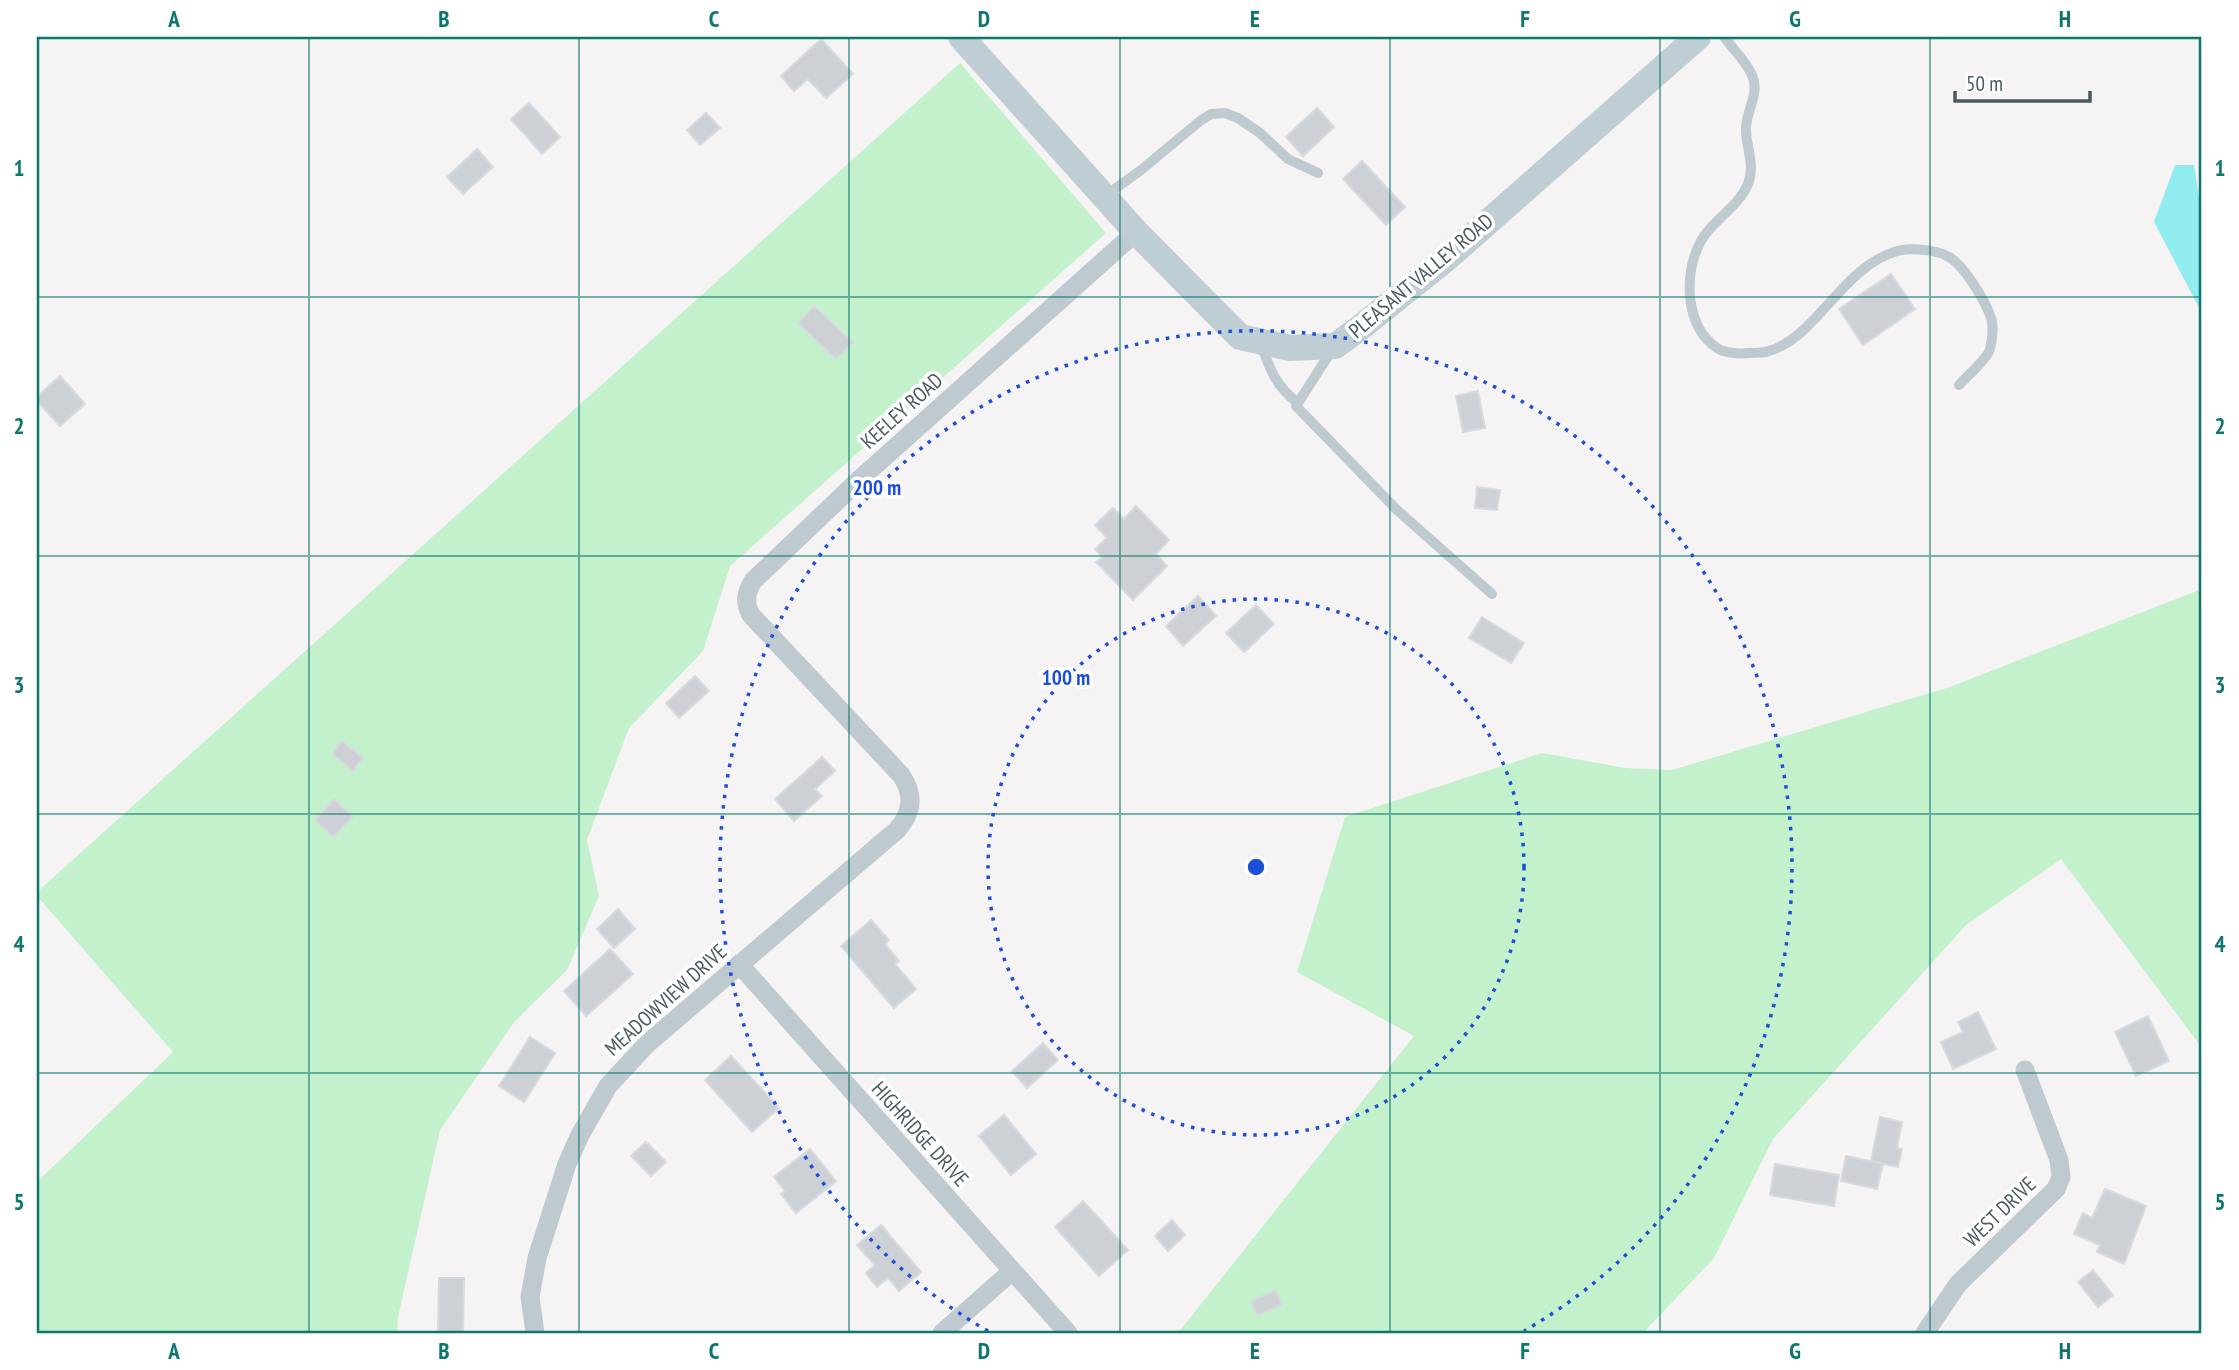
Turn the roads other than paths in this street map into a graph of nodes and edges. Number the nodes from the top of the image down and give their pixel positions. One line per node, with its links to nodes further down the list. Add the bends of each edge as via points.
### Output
1 (961, 37): 5 (street, PLEASANT VALLEY ROAD)
2 (1698, 37): 8 (street, PLEASANT VALLEY ROAD, via 1446,259)
3 (1724, 37): 9 (lane, via 1753,77 1755,96 1746,131 1751,170 1738,200 1701,240 1689,301 1699,328 1718,349 1742,354 1769,351 1792,340 1858,272 1897,251 1913,248 1949,257 1968,276 1992,319 1990,351)
4 (1318, 173): 5 (lane, via 1288,159 1238,118 1211,114)
5 (1105, 196): 6 (street, PLEASANT VALLEY ROAD)
6 (1136, 232): 7 (street, PLEASANT VALLEY ROAD, via 1240,337); 12 (street, KEELEY ROAD, via 860,479 748,590 745,599 751,615 891,763)
7 (1261, 341): 8 (street, PLEASANT VALLEY ROAD, via 1290,348); 10 (lane, via 1271,374 1282,391)
8 (1335, 346): 10 (lane)
9 (1959, 385)
10 (1298, 403): 11 (lane, via 1296,406 1397,510)
11 (1492, 594)
12 (911, 797): 13 (street, MEADOWVIEW DRIVE, via 905,821 897,830)
13 (739, 964): 15 (street, HIGHRIDGE DRIVE); 16 (street, MEADOWVIEW DRIVE, via 647,1044 594,1108 567,1164 537,1258 530,1297)
14 (2025, 1070): 19 (street, WEST DRIVE, via 2059,1160 2061,1177 2056,1189 1958,1284)
15 (1012, 1272): 17 (street); 18 (street, HIGHRIDGE DRIVE)
16 (535, 1333)
17 (942, 1333)
18 (1068, 1333)
19 (1925, 1333)

